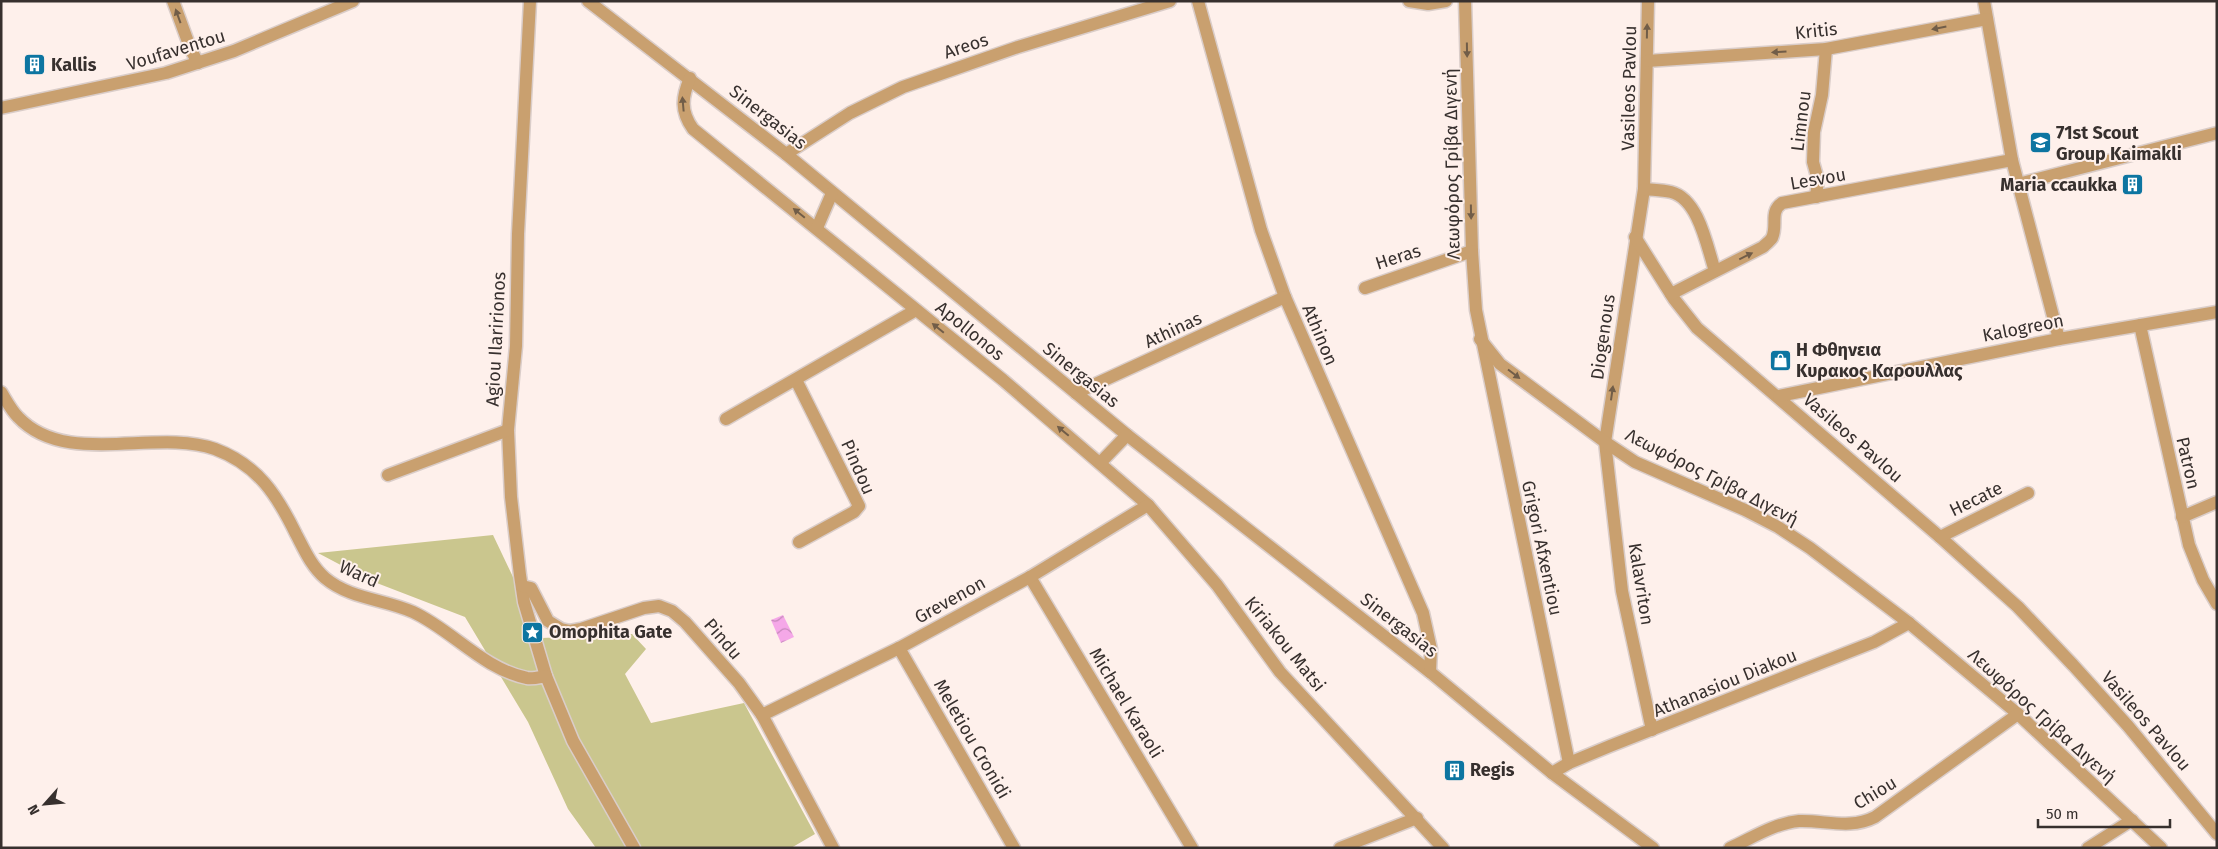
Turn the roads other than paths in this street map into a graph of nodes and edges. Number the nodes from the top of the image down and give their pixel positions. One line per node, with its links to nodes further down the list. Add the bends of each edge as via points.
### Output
1 (173, 1): 16 (street, one-way to 1, via 190,50)
2 (354, 1): 12 (street, Voufaventou)
3 (530, 1): 43 (street, Agiou Ilaririonos, via 518,234 516,346)
4 (588, 1): 17 (street, Sinergasias)
5 (1170, 1): 20 (street, Areos, via 1018,47 903,87 850,113)
6 (1198, 1): 32 (street, Athinon, via 1261,230)
7 (1409, 1): 8 (street, via 1428,4)
8 (1446, 1)
9 (1465, 1): 28 (street, Λεωφόρος Γρίβα Διγενή, one-way to 28)
10 (1648, 1): 15 (street, Vasileos Pavlou, one-way to 10)
11 (1984, 1): 13 (street)
12 (337, 5): 16 (street, Voufaventou, via 234,51)
13 (1987, 19): 14 (street, Kritis, one-way to 14); 21 (street)
14 (1826, 49): 15 (street, Kritis, one-way to 15); 25 (street, Limnou, via 1822,95 1814,132 1813,162 1818,180)
15 (1646, 61): 23 (street, Vasileos Pavlou)
16 (198, 63): 18 (street, Voufaventou, via 131,82)
17 (690, 78): 20 (street, Sinergasias); 26 (street, Apollonos, one-way to 17, via 693,128 682,102)
18 (1, 108)
19 (2217, 133): 22 (street)
20 (786, 154): 24 (street, Sinergasias)
21 (2012, 160): 22 (street); 25 (street, Lesvou)
22 (2018, 184): 36 (street)
23 (1644, 189): 27 (street, Vasileos Pavlou); 29 (street, via 1672,192 1691,206)
24 (832, 193): 26 (street); 40 (street, Sinergasias)
25 (1816, 197): 29 (street, Lesvou, one-way to 25, via 1763,247 1771,238 1776,207)
26 (817, 228): 33 (street, Apollonos)
27 (1636, 237): 31 (street, Vasileos Pavlou); 45 (street, Diogenous, one-way to 27)
28 (1472, 252): 30 (street, Heras); 37 (street, Λεωφόρος Γρίβα Διγενή)
29 (1714, 271): 31 (street, Lesvou)
30 (1365, 288)
31 (1671, 294): 41 (street, Vasileos Pavlou, via 1697,328)
32 (1285, 297): 40 (street, Athinas); 59 (street, Athinon, via 1423,613 1430,641)
33 (916, 310): 38 (street); 46 (street, Apollonos, one-way to 33)
34 (2217, 312): 35 (street, Kalogreon)
35 (2140, 325): 36 (street, Kalogreon); 51 (street, Patron)
36 (2059, 338): 41 (street, Kalogreon)
37 (1480, 339): 45 (street, Λεωφόρος Γρίβα Διγενή, one-way to 45, via 1500,364); 64 (street, Grigori Afxentiou)
38 (796, 380): 42 (street); 53 (street, Pindou, via 859,506 854,512)
39 (1, 392): 60 (street, Ward, via 18,417 40,434 68,443 193,443 223,453 268,484 309,559 325,578 352,594 412,612 493,664 528,678)
40 (1076, 394): 44 (street, Sinergasias)
41 (1779, 396): 52 (street, Vasileos Pavlou)
42 (726, 419)
43 (508, 430): 47 (street); 55 (street, Agiou Ilaririonos)
44 (1127, 435): 46 (street); 59 (street, Sinergasias)
45 (1605, 442): 57 (street, Λεωφόρος Γρίβα Διγενή, via 1635,462 1778,527); 63 (street, Kalavriton, via 1622,590)
46 (1101, 462): 50 (street, Kiriakou Matsi)
47 (388, 475)
48 (2028, 493): 52 (street, Hecate)
49 (2217, 502): 51 (street)
50 (1148, 505): 54 (street, Grevenon); 66 (street, Kiriakou Matsi, via 1217,585 1280,672)
51 (2182, 517): 56 (street, Patron, via 2196,564)
52 (1940, 536): 68 (street, Vasileos Pavlou, via 2067,658)
53 (799, 542)
54 (1030, 577): 58 (street, Grevenon); 72 (street, Michael Karaoli)
55 (522, 586): 60 (street, Agiou Ilaririonos); 62 (street, Pindu, via 535,592 548,621 570,631 644,608 659,606 672,611 699,636)
56 (2217, 604)
57 (1909, 622): 61 (street, Λεωφόρος Γρίβα Διγενή); 63 (street, Athanasiou Diakou, via 1874,642)
58 (899, 648): 62 (street, Grevenon); 71 (street, Meletiou Cronidi)
59 (1430, 672): 65 (street, Sinergasias)
60 (546, 676): 69 (street, via 574,741)
61 (2018, 714): 67 (street, Λεωφόρος Γρίβα Διγενή); 76 (street, Chiou, via 1865,822 1797,821)
62 (762, 715): 70 (street, Pindu)
63 (1652, 730): 64 (street, Athanasiou Diakou)
64 (1569, 764): 65 (street, Athanasiou Diakou)
65 (1552, 773): 75 (street)
66 (1417, 818): 73 (street); 74 (street, Kiriakou Matsi)
67 (2132, 820): 77 (street); 78 (street, Λεωφόρος Γρίβα Διγενή)
68 (2217, 834)
69 (634, 848)
70 (833, 848)
71 (1014, 848)
72 (1192, 848)
73 (1340, 848)
74 (1443, 848)
75 (1653, 848)
76 (1730, 848)
77 (2088, 848)
78 (2161, 848)

